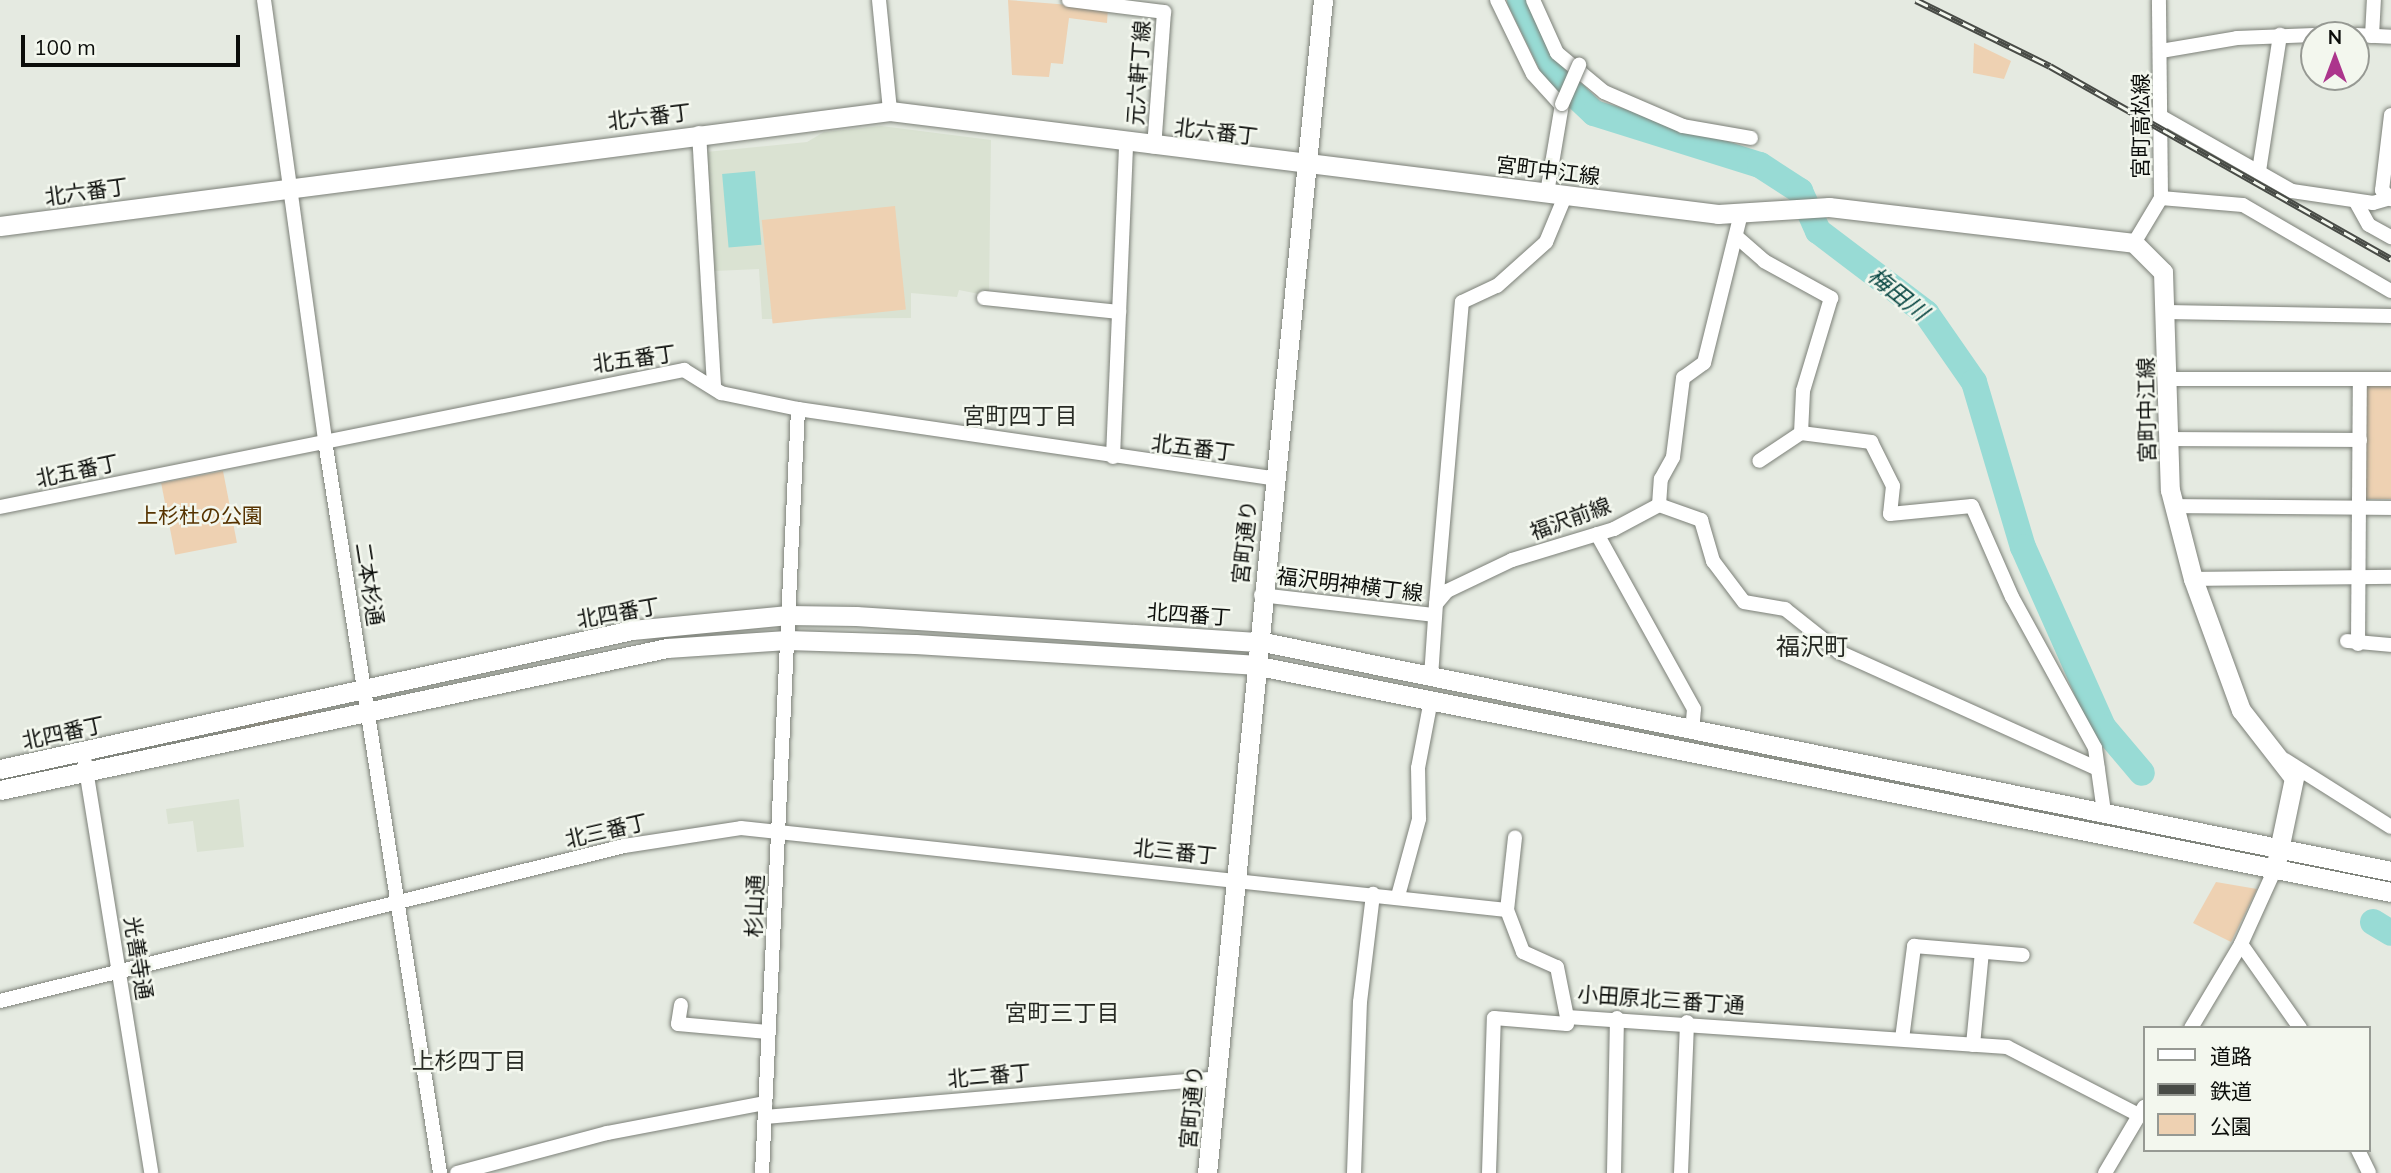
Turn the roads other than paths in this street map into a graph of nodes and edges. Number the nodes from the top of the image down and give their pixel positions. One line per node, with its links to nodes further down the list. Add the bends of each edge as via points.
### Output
1 (264, 0): 25 (street, 二本杉通)
2 (879, 0): 16 (street)
3 (1069, 0): 22 (street, 元六軒丁線, via 1164,12)
4 (1323, 0): 23 (street, 宮町通り)
5 (1497, 0): 15 (street, via 1533,74)
6 (1533, 0): 20 (street, via 1557,52 1604,93 1683,126)
7 (2159, 0): 13 (street, 宮町高松線)
8 (2374, 0): 11 (street)
9 (2280, 35): 10 (street); 13 (street); 24 (street)
10 (2300, 35)
11 (2372, 36): 12 (street)
12 (2391, 37)
13 (2161, 51): 18 (street, 宮町高松線)
14 (1579, 65): 15 (street, bridge)
15 (1562, 105): 26 (street)
16 (890, 111): 19 (street, 北六番丁); 21 (street, 北六番丁)
17 (2391, 115): 28 (street, via 2382,190)
18 (2160, 116): 24 (street); 27 (street, 宮町高松線)
19 (698, 133): 25 (street, 北六番丁); 43 (street)
20 (1751, 138)
21 (1126, 144): 22 (street, 北六番丁); 37 (street)
22 (1154, 147): 23 (street, 北六番丁)
23 (1304, 164): 26 (street, 宮町中江線); 51 (street, 宮町通り)
24 (2259, 170): 29 (street, via 2292,191)
25 (292, 185): 31 (street, 北六番丁); 48 (street, 二本杉通)
26 (1557, 193): 30 (street, 宮町中江線); 62 (street, via 1546,242 1497,286 1462,302)
27 (2161, 198): 34 (street, 宮町高松線); 35 (street, via 2243,205)
28 (2391, 199): 29 (street)
29 (2356, 202): 32 (street, via 2369,225)
30 (1741, 214): 33 (street); 34 (street, 宮町中江線, via 1822,208)
31 (0, 226)
32 (2391, 237)
33 (1738, 238): 45 (street, via 1764,261 1831,298 1803,391); 52 (street, via 1704,363 1683,378 1673,457 1661,479)
34 (2134, 243): 38 (street, 宮町中江線, via 2163,272)
35 (2391, 291)
36 (984, 298): 37 (street)
37 (1119, 312): 49 (street)
38 (2166, 312): 39 (street); 40 (street, 宮町中江線)
39 (2391, 316)
40 (2168, 379): 41 (street); 46 (street, 宮町中江線)
41 (2360, 379): 42 (street); 47 (street)
42 (2391, 379)
43 (714, 387): 44 (street, 北五番丁); 48 (street, 北五番丁, via 684,370 635,376)
44 (798, 409): 49 (street, 北五番丁); 63 (street, 杉山通)
45 (1801, 433): 50 (street); 76 (street, via 1871,442 1893,486 1890,514 1972,506 2012,597 2095,748)
46 (2169, 439): 47 (street); 53 (street, 宮町中江線)
47 (2360, 440): 55 (street)
48 (325, 441): 54 (street, 北五番丁); 69 (street, 二本杉通)
49 (1113, 457): 51 (street, 北五番丁)
50 (1759, 461)
51 (1273, 478): 61 (street, 宮町通り)
52 (1659, 505): 57 (street, 福沢前線); 76 (street, via 1701,520 1713,561 1744,602 1785,609 1839,652)
53 (2173, 506): 55 (street); 60 (street, 宮町中江線)
54 (0, 507)
55 (2359, 508): 56 (street); 58 (street)
56 (2391, 508)
57 (1597, 534): 62 (street, 福沢前線, via 1512,560 1447,591); 72 (street, via 1694,709)
58 (2359, 577): 59 (street); 60 (street); 66 (street, via 2353,643)
59 (2391, 578)
60 (2193, 579): 74 (street, 宮町中江線, via 2241,710 2254,733)
61 (1261, 595): 62 (street, 福沢明神横丁線); 65 (street, 宮町通り)
62 (1435, 609): 68 (street)
63 (788, 615): 64 (street, 杉山通); 65 (street, 北四番丁); 69 (street, 北四番丁, via 632,630)
64 (787, 640): 67 (street, 北四番丁); 71 (street, 北四番丁, via 639,652); 81 (street, 杉山通)
65 (1256, 642): 67 (street, 宮町通り); 68 (street, 北四番丁)
66 (2391, 645)
67 (1254, 666): 70 (street, 北四番丁); 86 (street, 宮町通り)
68 (1431, 677): 72 (street, 北四番丁)
69 (366, 688): 71 (street, 二本杉通); 73 (street, 北四番丁)
70 (1431, 700): 84 (street, 北四番丁); 89 (street, via 1418,768 1419,819)
71 (370, 711): 77 (street, 北四番丁); 90 (street, 二本杉通)
72 (1692, 731): 79 (street, 北四番丁)
73 (83, 751): 75 (street, 北四番丁); 77 (street, 光善寺通)
74 (2285, 760): 80 (street); 83 (street, via 2294,778)
75 (0, 769)
76 (2098, 769): 79 (street)
77 (87, 772): 78 (street, 北四番丁); 95 (street, 光善寺通)
78 (0, 790)
79 (2104, 812): 83 (street, 北四番丁)
80 (2391, 827)
81 (777, 831): 86 (street, 北三番丁); 90 (street, 北三番丁, via 694,831); 103 (street, 杉山通)
82 (1515, 836): 91 (street)
83 (2279, 848): 84 (street); 85 (street, 北四番丁)
84 (2275, 869): 87 (street, 北四番丁); 92 (street)
85 (2391, 871)
86 (1235, 878): 88 (street); 106 (street, 宮町通り)
87 (2391, 892)
88 (1373, 894): 89 (street); 115 (street, via 1360,1002)
89 (1398, 896): 91 (street)
90 (400, 904): 95 (street, 北三番丁); 111 (street, 二本杉通)
91 (1507, 910): 98 (street, 小田原北三番丁通, via 1523,952 1557,967)
92 (2242, 944): 101 (street); 102 (street)
93 (1982, 952): 94 (street); 104 (street, via 1914,946); 105 (street)
94 (2023, 956)
95 (121, 972): 96 (street, 北三番丁); 110 (street, 光善寺通)
96 (0, 1001)
97 (681, 1005): 103 (street, via 678,1024)
98 (1567, 1017): 99 (street, 小田原北三番丁通); 116 (street, via 1567,1024 1494,1018)
99 (1617, 1018): 100 (street, 小田原北三番丁通); 117 (street)
100 (1687, 1022): 104 (street, 小田原北三番丁通); 118 (street)
101 (2192, 1026)
102 (2299, 1026)
103 (768, 1032): 107 (street, 杉山通)
104 (1902, 1039): 105 (street, 小田原北三番丁通)
105 (1973, 1045): 108 (street, 小田原北三番丁通, via 2007,1047)
106 (1217, 1078): 107 (street, 北二番丁); 114 (street, 宮町通り)
107 (765, 1110): 112 (street, 北二番丁, via 607,1133); 113 (street, 杉山通)
108 (2142, 1111): 119 (street)
109 (2359, 1152): 120 (street)
110 (151, 1173)
111 (440, 1173)
112 (457, 1173)
113 (762, 1173)
114 (1207, 1173)
115 (1354, 1173)
116 (1489, 1173)
117 (1614, 1173)
118 (1681, 1173)
119 (2105, 1173)
120 (2369, 1173)

